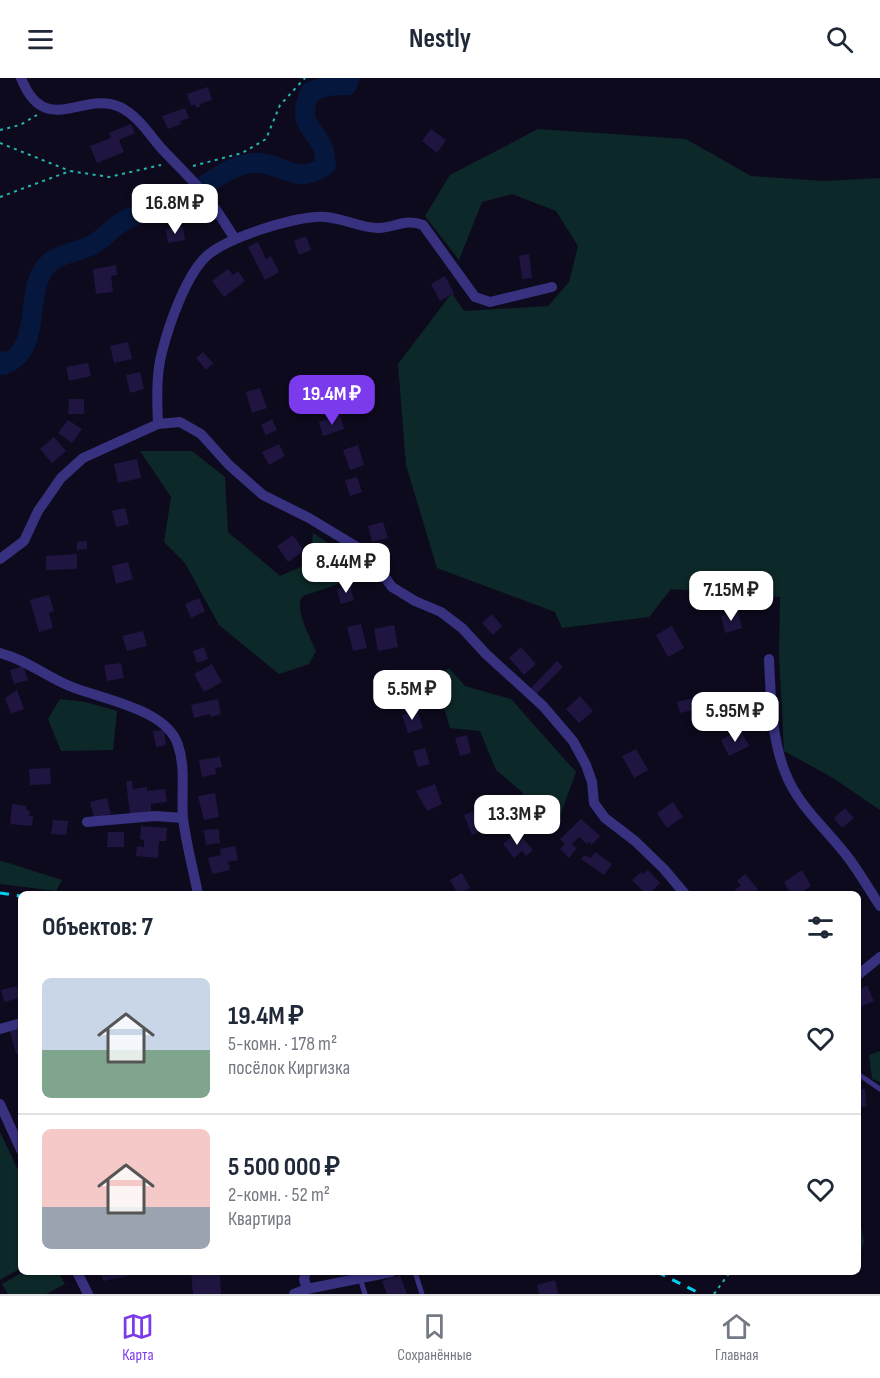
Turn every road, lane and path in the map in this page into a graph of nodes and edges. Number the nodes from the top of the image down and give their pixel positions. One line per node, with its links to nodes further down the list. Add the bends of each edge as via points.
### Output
1 (21, 78): 2 (street, via 33,99)
2 (47, 108): 3 (path, via 20,125); 6 (street, via 64,111 107,102 133,114 206,195)
3 (0, 130)
4 (0, 143): 5 (path)
5 (69, 171)
6 (235, 239): 7 (street, via 315,217 328,216 378,228 414,222 423,225 475,297 483,301); 8 (street, via 207,255 184,291 162,353)
7 (552, 287)
8 (158, 424): 9 (street, via 83,458 61,478 24,541); 15 (street, via 180,422 191,427 263,495 357,547 392,587 441,612 462,628 543,706 573,741 589,774 594,803 605,818 635,841)
9 (0, 559)
10 (0, 653): 12 (street, via 18,658 66,685 123,702 165,725 178,743 182,762)
11 (769, 659): 16 (street, via 771,711 785,772)
12 (183, 818): 13 (street, via 155,816); 14 (street)
13 (87, 822)
14 (197, 891)
15 (682, 891)
16 (880, 906)
17 (880, 957): 18 (street)
18 (861, 973)
19 (18, 1024): 20 (street)
20 (0, 1029)
21 (861, 1076): 22 (lane)
22 (880, 1089)
23 (0, 1104): 24 (street)
24 (18, 1143)
25 (78, 1275): 32 (street)
26 (305, 1275): 31 (street)
27 (376, 1275): 30 (street)
28 (416, 1275): 35 (lane)
29 (728, 1275): 36 (path)
30 (360, 1278): 31 (street); 34 (lane)
31 (307, 1289): 33 (street)
32 (88, 1294)
33 (294, 1294)
34 (365, 1294)
35 (422, 1294)
36 (714, 1294)

